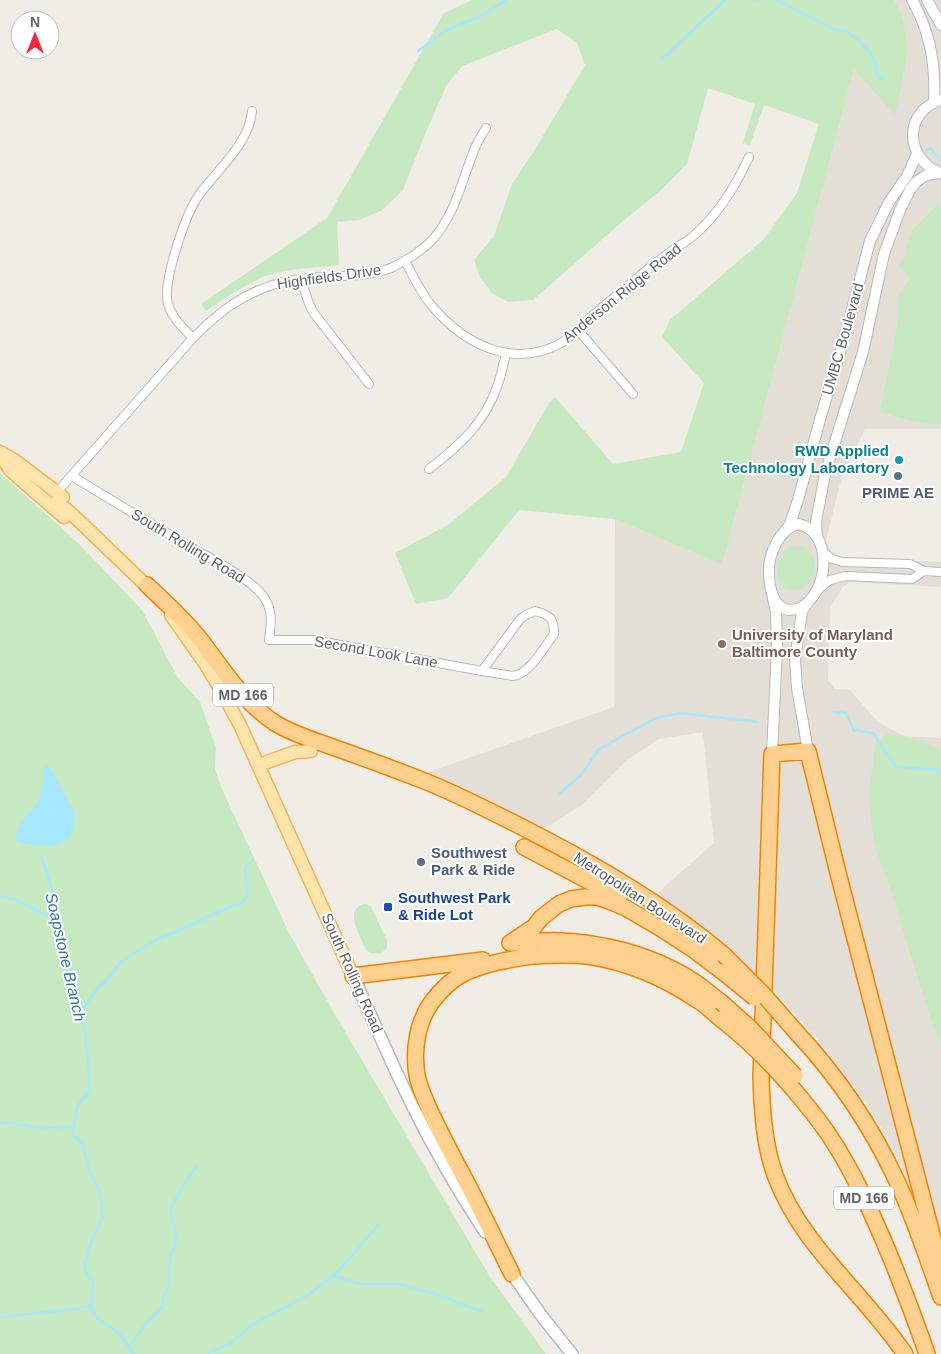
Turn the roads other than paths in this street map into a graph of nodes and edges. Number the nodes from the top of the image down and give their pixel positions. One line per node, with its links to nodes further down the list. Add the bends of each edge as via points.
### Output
1 (912, 0): 4 (street, via 931,49)
2 (927, 0): 3 (street)
3 (941, 25)
4 (938, 100): 7 (street, via 924,109 915,123 913,144)
5 (252, 111): 13 (street, via 241,143 190,211 168,282 168,304 172,313)
6 (486, 128): 10 (street, Highfields Drive, via 442,229)
7 (917, 154): 9 (street); 21 (street, UMBC Boulevard, via 870,241 798,500)
8 (749, 157): 12 (street, Anderson Ridge Road, via 725,202 704,226 654,264)
9 (940, 173): 22 (street, UMBC Boulevard, via 926,176 910,190 887,246 863,352 825,474 816,522)
10 (404, 261): 11 (street, Highfields Drive, via 363,274); 14 (street, Anderson Ridge Road, via 447,322 483,346)
11 (300, 279): 13 (street, Highfields Drive, via 245,296 226,307); 15 (street, via 313,312)
12 (578, 330): 14 (street, Anderson Ridge Road, via 551,347); 16 (street)
13 (193, 338): 19 (street, Highfields Drive)
14 (506, 354): 18 (street, via 497,388 480,420 455,449)
15 (369, 384)
16 (633, 394)
17 (0, 454): 20 (main road, South Rolling Road / MD 166, via 14,460); 26 (main road, South Rolling Road / MD 166, via 11,471 136,580)
18 (429, 469)
19 (72, 476): 20 (street, Highfields Drive); 30 (street, South Rolling Road, via 232,571 260,592 270,611)
20 (57, 492): 26 (main road, South Rolling Road / MD 166, via 139,568)
21 (785, 531): 22 (street, via 799,524); 28 (street, via 777,542 769,568)
22 (817, 536): 23 (street)
23 (823, 552): 24 (street, via 843,562 910,564); 27 (street, via 823,573)
24 (924, 571): 25 (street); 27 (street, via 912,579 846,576 830,580)
25 (941, 572)
26 (147, 585): 35 (highway, MD 166, via 176,612 240,692 262,714 294,732); 36 (main road, South Rolling Road / MD 166, via 222,690)
27 (816, 592): 29 (street)
28 (773, 598): 29 (street, via 787,610); 34 (street, via 777,648)
29 (806, 604): 33 (street, via 802,610 795,660)
30 (269, 640): 31 (street, Second Look Lane, via 313,640)
31 (482, 671): 31 (street, Second Look Lane, via 514,676 526,671 554,634 552,619 535,611 521,618)
32 (311, 751): 35 (highway); 36 (main road, via 295,752)
33 (808, 751): 34 (highway); 42 (highway)
34 (772, 754): 46 (highway, via 761,1077 768,1150 788,1204 802,1227)
35 (372, 762): 39 (highway, Metropolitan Boulevard / MD 166, via 427,782 577,856 701,936)
36 (259, 765): 40 (main road, South Rolling Road / MD 166)
37 (524, 847): 39 (highway, via 664,921 698,942)
38 (531, 956): 40 (highway, MD 166); 41 (highway, MD 166, bridge, via 586,956 625,965 658,978 699,1001); 43 (highway, via 478,967 464,973 438,994 426,1010 419,1028 415,1057 417,1077 441,1135)
39 (723, 963): 41 (highway, bridge, via 694,950 626,908 597,897 571,899 559,904 510,943 586,943 628,952 671,968 721,1002 750,1028); 44 (highway, Metropolitan Boulevard / MD 166, bridge, via 764,994 819,1057 861,1114 896,1179)
40 (353, 976): 43 (main road, South Rolling Road, via 436,1150)
41 (795, 1083): 47 (highway, MD 166, via 860,1189)
42 (941, 1269)
43 (512, 1274): 45 (main road, South Rolling Road)
44 (941, 1297)
45 (572, 1354)
46 (905, 1354)
47 (927, 1354)

